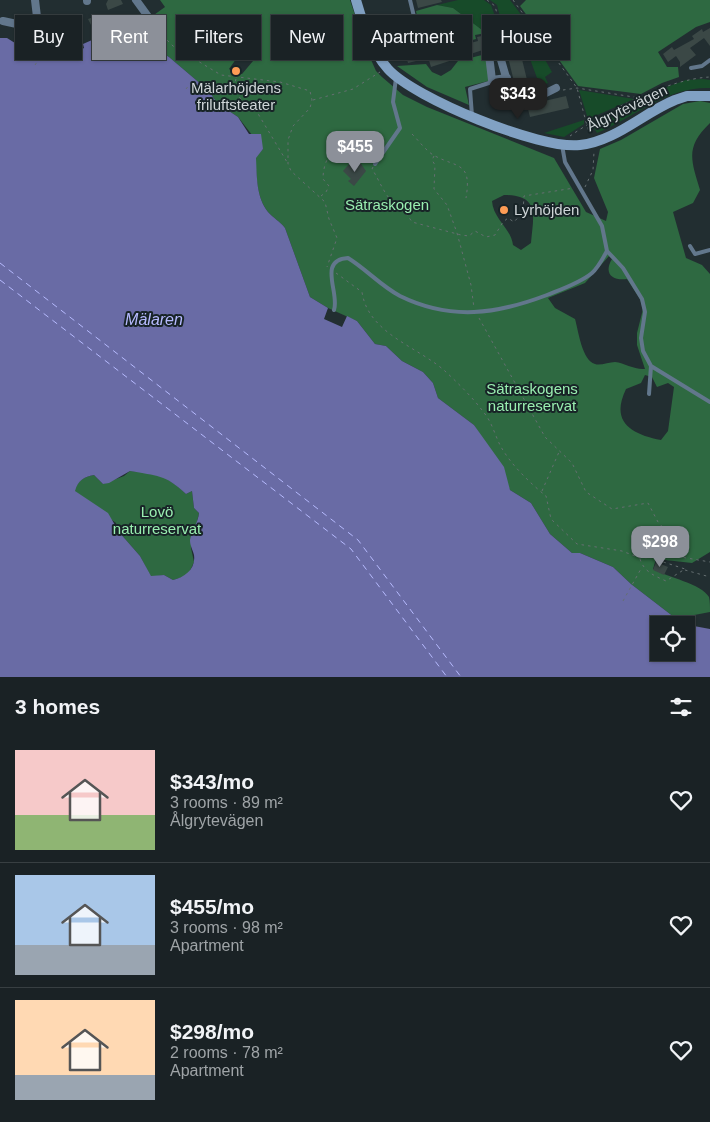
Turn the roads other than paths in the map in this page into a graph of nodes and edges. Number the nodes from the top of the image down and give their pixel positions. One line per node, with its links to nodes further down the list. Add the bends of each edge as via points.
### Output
1 (35, 0): 7 (street, via 35,24 26,26)
2 (136, 0): 5 (street)
3 (356, 0): 10 (street, Ålgrytevägen, via 370,41)
4 (410, 0): 6 (lane)
5 (147, 15)
6 (414, 15)
7 (3, 21)
8 (710, 60): 9 (lane)
9 (691, 68)
10 (396, 77): 15 (street, Ålgrytevägen, via 426,96); 17 (lane, via 393,102 400,128)
11 (507, 78): 12 (street); 12 (street, via 502,50 489,55); 13 (street, via 515,101 538,97)
12 (492, 80): 15 (lane, via 470,89)
13 (556, 88)
14 (710, 96): 16 (street, Ålgrytevägen, via 687,96 600,140)
15 (472, 116): 16 (street, Ålgrytevägen, via 530,138)
16 (562, 145): 20 (lane, via 565,162 602,226)
17 (375, 164)
18 (690, 246): 19 (lane, via 695,254)
19 (710, 250)
20 (607, 251): 21 (lane, via 593,272 560,290 503,309 476,313 441,310 399,296 348,258 340,258 330,270 336,299); 22 (lane, via 623,268 642,299 645,312 641,338)
21 (334, 310)
22 (651, 366): 23 (lane); 24 (lane)
23 (649, 394)
24 (710, 402)

